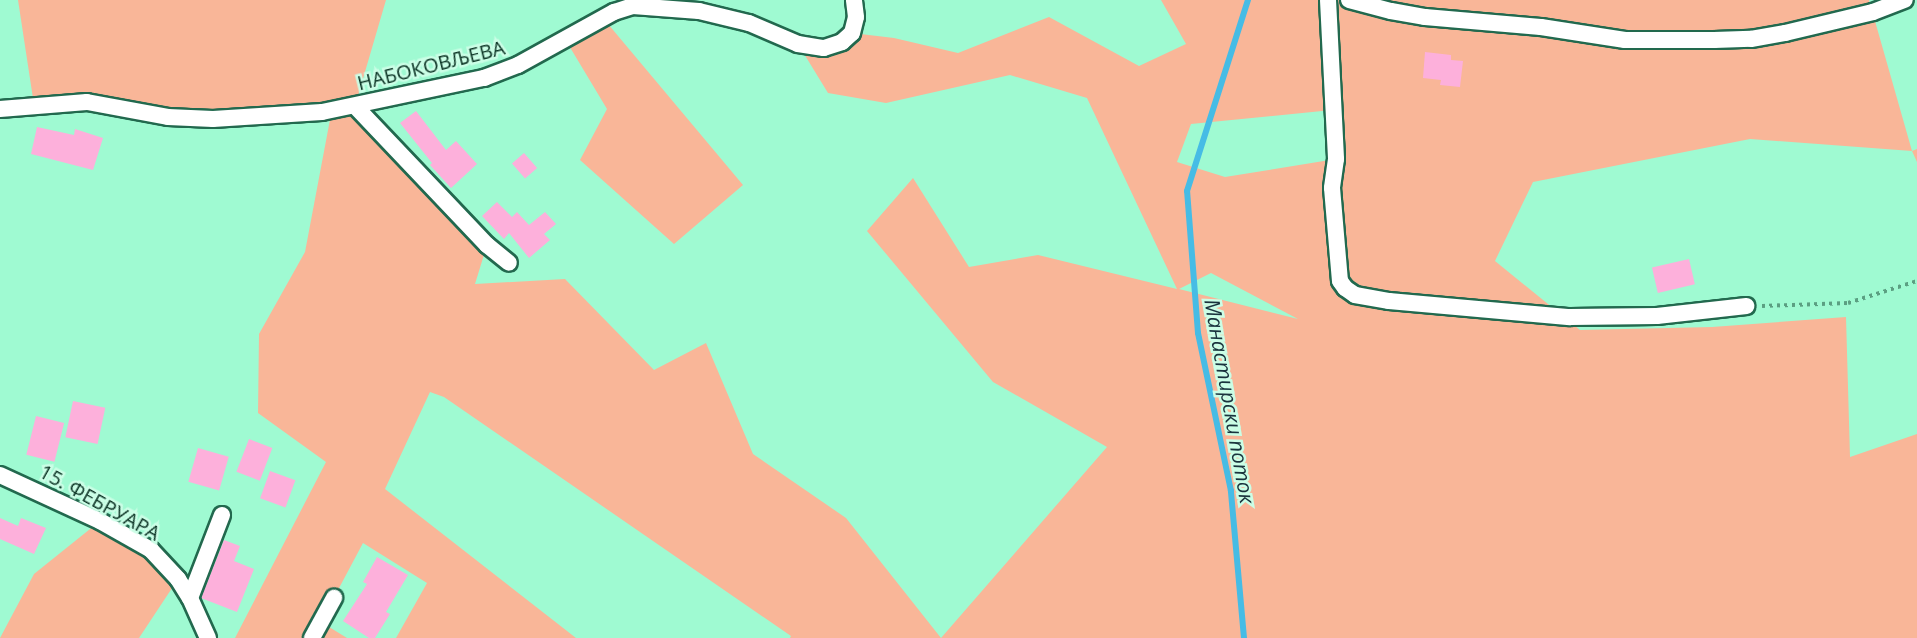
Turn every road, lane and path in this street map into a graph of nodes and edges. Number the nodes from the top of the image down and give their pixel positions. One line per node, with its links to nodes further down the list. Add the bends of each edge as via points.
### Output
1 (854, 0): 5 (street, НАБОКОВЉЕВА, via 856,17 852,33 842,42 824,48 798,44 750,23 699,11 633,6 614,12 493,75)
2 (1328, 0): 9 (street, via 1336,159 1332,188 1340,281 1355,295 1389,302 1570,318 1627,318)
3 (1349, 0): 4 (street, via 1425,17 1541,27 1624,40 1751,39 1873,12)
4 (1905, 0)
5 (355, 106): 6 (street, НАБОКОВЉЕВА, via 270,117 213,119 168,117 87,102); 7 (street, via 487,245)
6 (0, 109)
7 (509, 263)
8 (1917, 281): 9 (path, via 1848,303)
9 (1746, 306)
10 (0, 476): 12 (street, 15. ФЕБРУАРА, via 100,521 150,550)
11 (222, 515): 12 (street)
12 (190, 598): 14 (street, 15. ФЕБРУАРА)
13 (334, 598): 15 (street)
14 (208, 638)
15 (312, 638)

